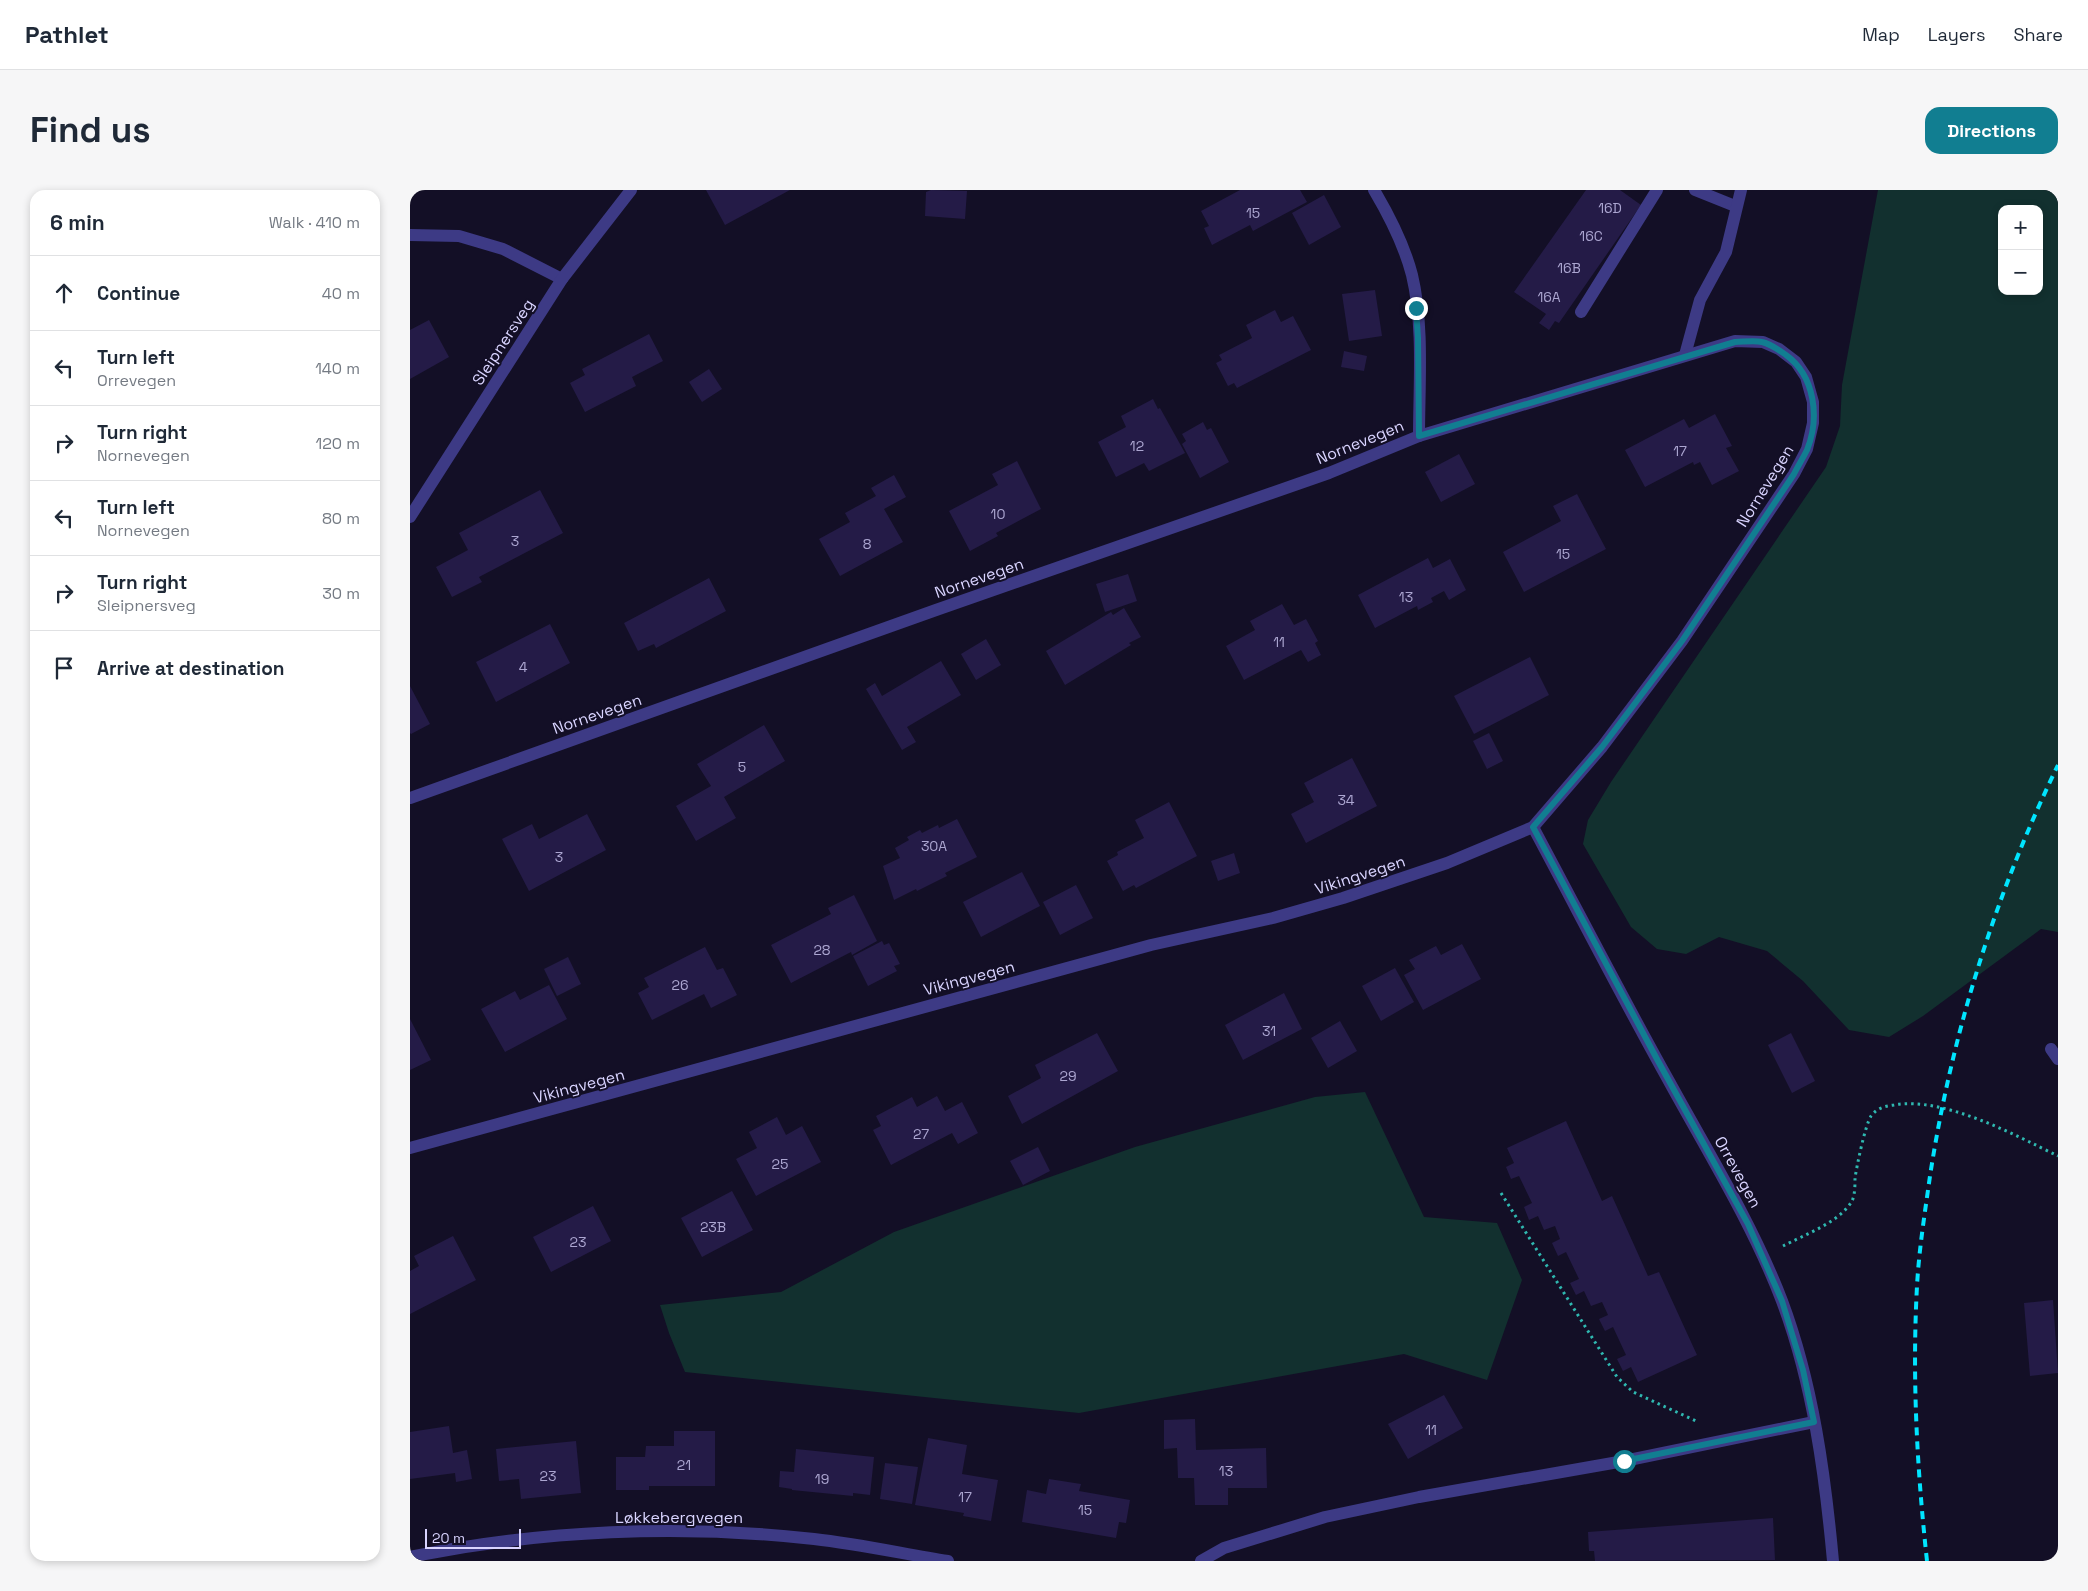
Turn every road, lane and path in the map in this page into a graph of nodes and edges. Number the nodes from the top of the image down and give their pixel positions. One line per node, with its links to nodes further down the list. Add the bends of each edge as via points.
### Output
1 (631, 190): 8 (street, Sleipnersveg)
2 (1374, 190): 11 (street, via 1393,223 1412,276 1418,338)
3 (1657, 190): 9 (street)
4 (1695, 190): 6 (street)
5 (1741, 190): 6 (street)
6 (1736, 206): 10 (street, via 1726,252 1700,300)
7 (410, 235): 8 (street, via 459,236 494,246)
8 (562, 280): 12 (street, Sleipnersveg)
9 (1581, 312)
10 (1685, 355): 11 (street, Nornevegen); 14 (street, Nornevegen, via 1735,342 1763,342 1796,362 1806,377 1813,402 1814,423 1807,449 1794,474 1682,641 1602,747)
11 (1419, 436): 13 (street, Nornevegen, via 1329,473 945,606)
12 (410, 517)
13 (410, 798)
14 (1533, 827): 15 (street, Vikingvegen, via 1447,863 1343,898 1273,918 1151,945); 18 (street, Orrevegen, via 1748,1224)
15 (410, 1148)
16 (2058, 1156): 18 (path, via 2007,1131 1922,1103 1881,1107 1871,1116 1858,1162 1852,1200 1834,1219)
17 (1501, 1194): 20 (path, via 1617,1377 1633,1392)
18 (1762, 1256): 19 (street, Orrevegen, via 1782,1301 1803,1370)
19 (1814, 1422): 20 (street); 24 (street, Orrevegen)
20 (1733, 1438): 23 (street, via 1325,1517 1224,1548)
21 (410, 1557): 22 (street, Løkkebergvegen, via 468,1545 591,1533 711,1530 814,1539)
22 (948, 1561)
23 (1201, 1561)
24 (1833, 1561)

